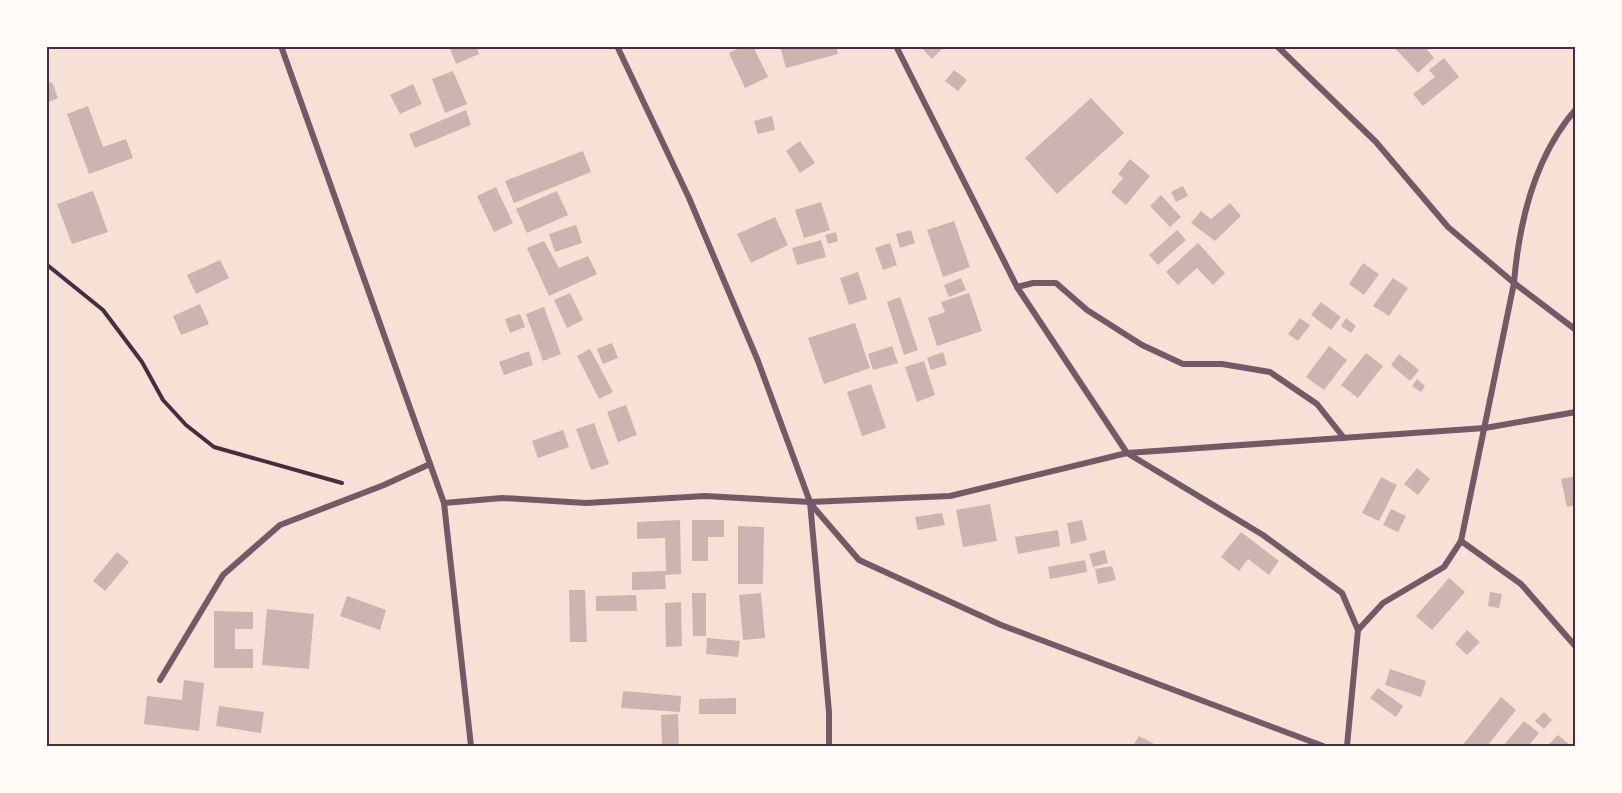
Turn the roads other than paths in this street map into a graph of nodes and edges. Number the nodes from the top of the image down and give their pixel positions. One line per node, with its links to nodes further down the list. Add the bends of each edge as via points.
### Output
1 (281, 46): 13 (street)
2 (616, 46): 14 (street, via 689,198 758,361)
3 (896, 46): 7 (street)
4 (1277, 46): 6 (street, via 1376,142 1448,227)
5 (1575, 109): 6 (street, via 1559,128 1529,198)
6 (1514, 283): 8 (street); 10 (street)
7 (1017, 287): 11 (street, via 1056,283 1087,310 1183,364 1222,364 1270,372 1317,404); 12 (street)
8 (1575, 330)
9 (1575, 412): 10 (street)
10 (1485, 428): 11 (street); 16 (street)
11 (1344, 438): 12 (street)
12 (1126, 453): 14 (street, via 950,496); 17 (street, via 1263,535 1342,593)
13 (430, 464): 15 (street); 19 (street, via 280,525 223,574)
14 (810, 502): 15 (street, via 705,496 586,503 502,498); 21 (street); 22 (street, via 859,560 1001,625)
15 (444, 503): 20 (street)
16 (1461, 541): 17 (street, via 1444,567 1383,603); 18 (street, via 1521,584)
17 (1358, 630): 23 (street)
18 (1575, 647)
19 (160, 680)
20 (471, 747)
21 (829, 747)
22 (1323, 747)
23 (1347, 747)

